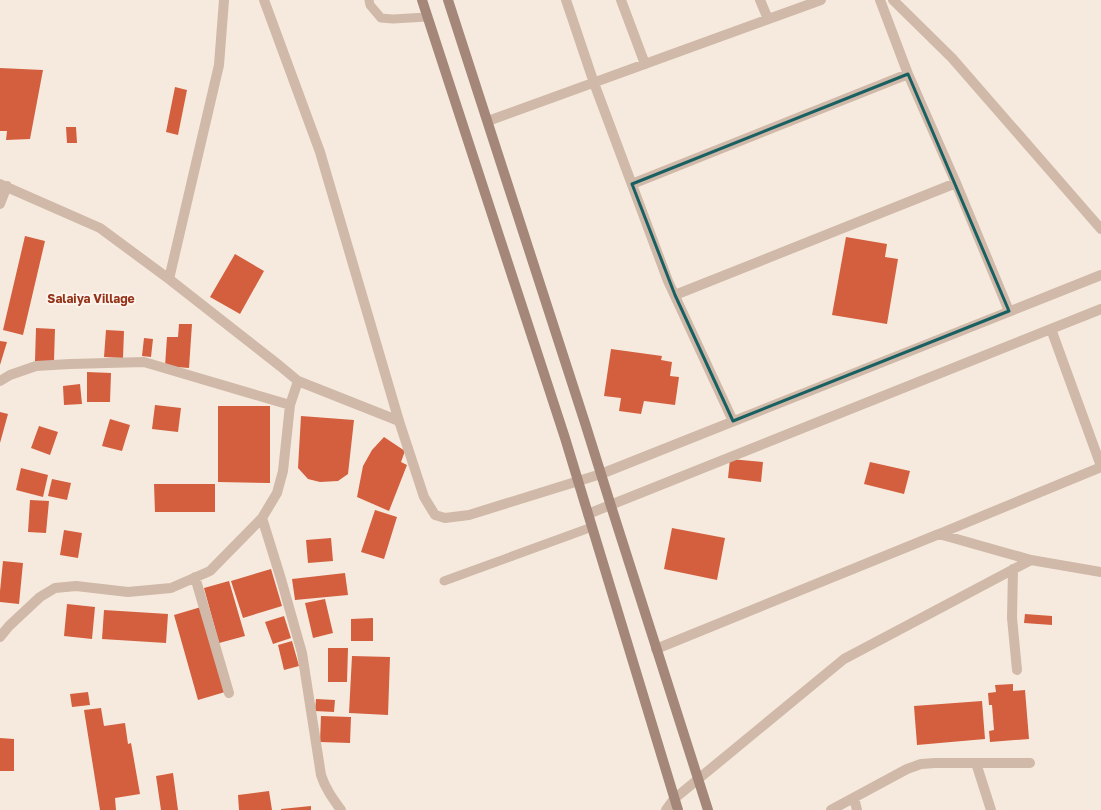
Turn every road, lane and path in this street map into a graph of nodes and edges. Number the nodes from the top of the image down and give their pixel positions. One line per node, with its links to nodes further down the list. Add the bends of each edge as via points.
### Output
1 (224, 0): 24 (street, via 219,65)
2 (264, 0): 32 (street, via 320,152)
3 (369, 0): 12 (lane, via 381,18)
4 (422, 0): 12 (street)
5 (448, 0): 17 (street)
6 (566, 0): 16 (street)
7 (621, 0): 14 (street)
8 (760, 0): 13 (street)
9 (821, 0): 13 (street)
10 (880, 0): 15 (street)
11 (892, 0): 22 (street, via 952,58)
12 (427, 17): 36 (street)
13 (768, 19): 14 (street)
14 (645, 64): 16 (street)
15 (908, 74): 18 (street); 19 (street)
16 (594, 83): 17 (street); 19 (street)
17 (488, 121): 35 (street)
18 (956, 183): 25 (street); 27 (street)
19 (632, 184): 25 (street)
20 (4, 185): 21 (street); 24 (street, via 100,228)
21 (0, 204)
22 (1101, 229)
23 (1101, 275): 27 (street)
24 (169, 279): 30 (street)
25 (675, 296): 33 (street)
26 (1101, 309): 28 (street)
27 (1009, 312): 33 (street)
28 (1051, 329): 34 (street); 37 (street)
29 (0, 381): 31 (street, via 36,366 144,362)
30 (298, 381): 31 (street); 32 (street)
31 (290, 405): 39 (street, via 283,471 277,493)
32 (399, 420): 36 (street, via 424,497 435,515 445,518 469,515)
33 (733, 421): 35 (street)
34 (1101, 467): 41 (street)
35 (601, 474): 36 (street); 37 (street)
36 (578, 481): 38 (street)
37 (611, 506): 38 (street); 48 (street)
38 (588, 514): 40 (street)
39 (262, 518): 45 (street, via 210,571); 56 (street, via 302,652 321,775 328,792)
40 (592, 527): 46 (lane); 55 (street)
41 (939, 534): 42 (street); 48 (street)
42 (1031, 560): 43 (street); 44 (street)
43 (1013, 569): 49 (street, via 1012,618); 53 (street, via 844,659)
44 (1101, 572)
45 (195, 577): 47 (street, via 171,588 128,592 76,586 55,588 40,597); 50 (street)
46 (444, 582)
47 (0, 637)
48 (656, 649): 53 (street)
49 (1017, 670)
50 (229, 693)
51 (976, 763): 52 (street); 54 (street, via 921,764); 62 (street)
52 (1030, 763)
53 (698, 780): 55 (street); 59 (street)
54 (854, 798): 60 (street); 61 (street)
55 (674, 800): 57 (street); 58 (street)
56 (341, 810)
57 (666, 810)
58 (678, 810)
59 (708, 810)
60 (831, 810)
61 (857, 810)
62 (991, 810)

